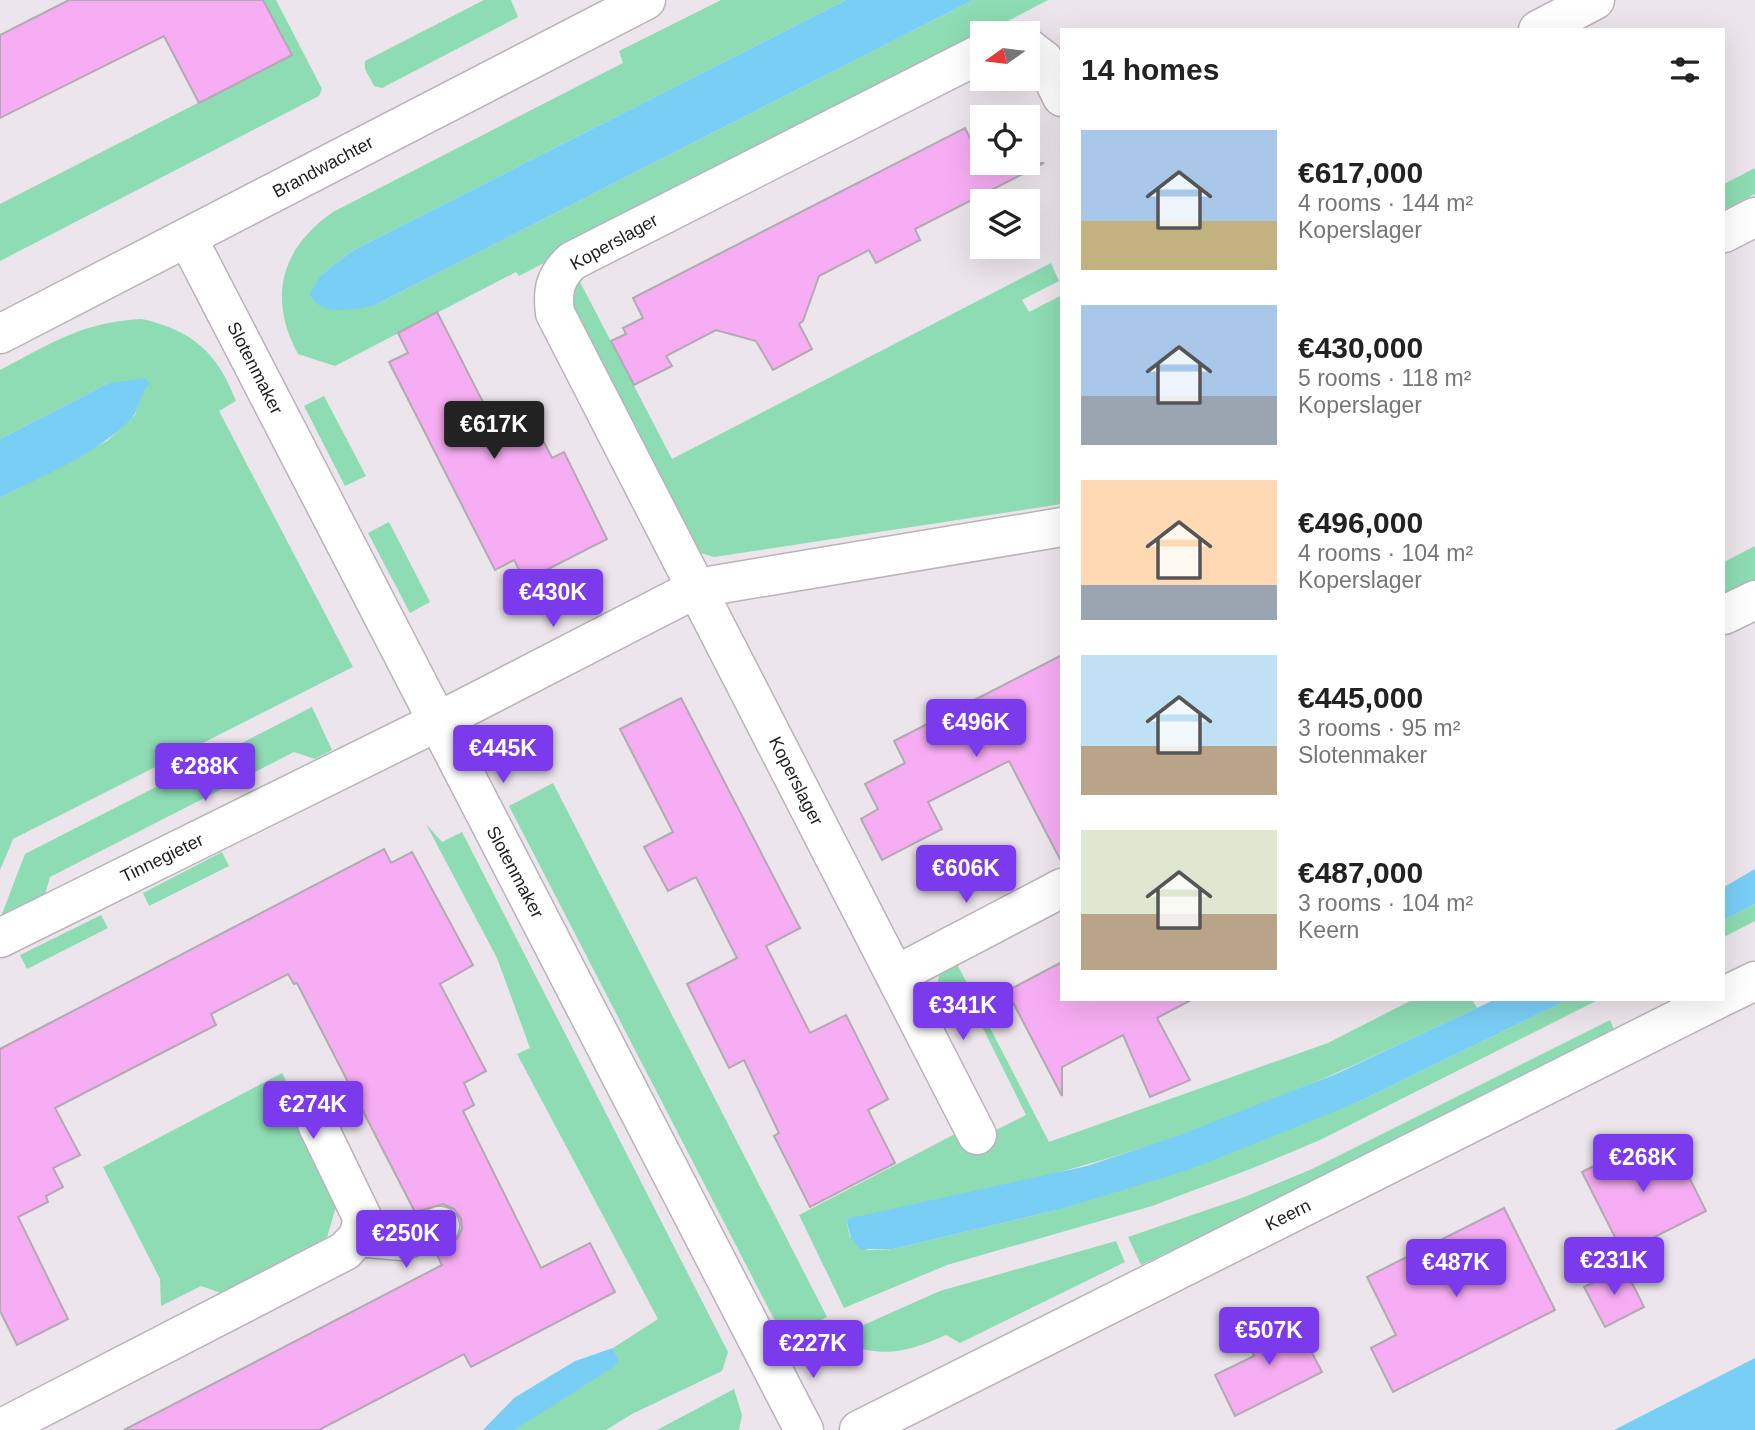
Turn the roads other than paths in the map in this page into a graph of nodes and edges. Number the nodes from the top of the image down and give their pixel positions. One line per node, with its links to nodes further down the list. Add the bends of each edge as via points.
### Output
1 (646, 0): 9 (street, Brandwachter)
2 (1595, 0): 3 (street)
3 (1542, 28)
4 (1040, 57): 6 (street)
5 (970, 59): 12 (street, Koperslager, via 572,261 556,279 552,295 555,313)
6 (1060, 93)
7 (1755, 217): 8 (street)
8 (1725, 232)
9 (188, 239): 10 (street, Brandwachter); 15 (street, Slotenmaker)
10 (0, 334)
11 (1060, 527): 12 (street)
12 (696, 588): 15 (street); 18 (street, Koperslager)
13 (1755, 600): 14 (street)
14 (1725, 615)
15 (437, 722): 17 (street, Tinnegieter); 27 (street, Slotenmaker)
16 (1060, 889): 18 (street)
17 (0, 938)
18 (896, 975): 23 (street, Koperslager)
19 (1755, 981): 20 (street)
20 (1725, 996)
21 (1714, 1001): 28 (street, Keern)
22 (317, 1124): 25 (street, via 363,1219)
23 (978, 1135)
24 (440, 1226): 25 (street, via 402,1241)
25 (358, 1237): 26 (street, via 345,1251)
26 (0, 1429)
27 (804, 1430)
28 (859, 1430)

